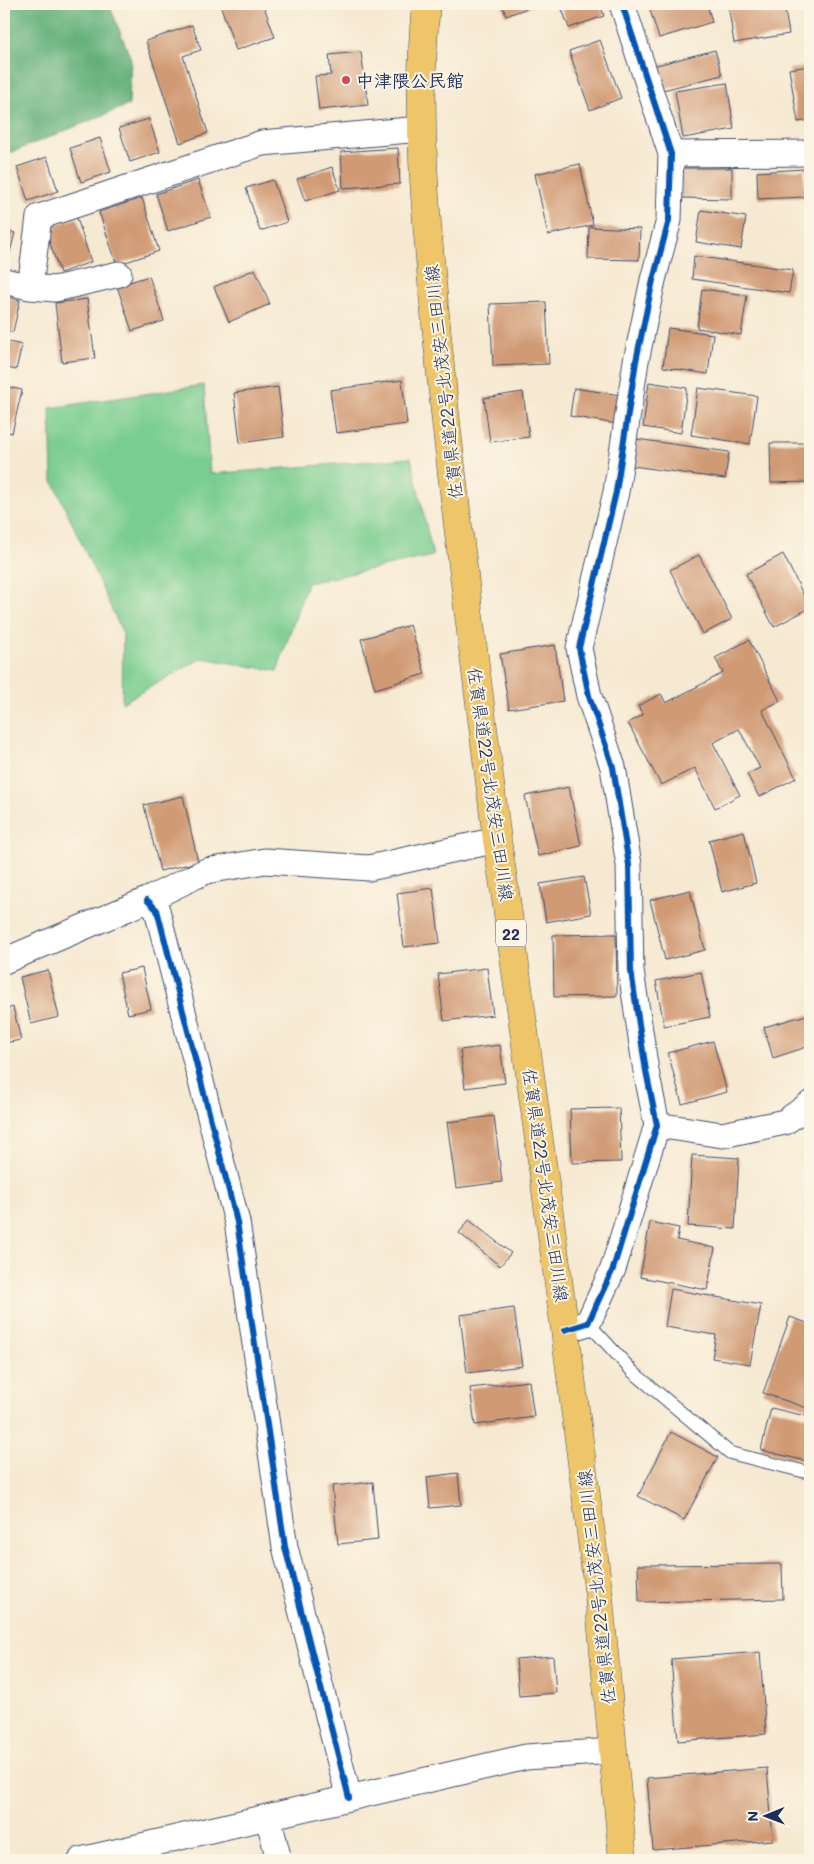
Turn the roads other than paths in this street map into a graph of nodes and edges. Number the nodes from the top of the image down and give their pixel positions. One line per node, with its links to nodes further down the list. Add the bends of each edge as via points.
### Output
1 (426, 4): 3 (main road, 佐賀県道22号北茂安三田川線 / 22)
2 (622, 4): 5 (street)
3 (421, 129): 8 (street, via 262,143 39,217); 9 (main road, 佐賀県道22号北茂安三田川線 / 22, via 444,402)
4 (810, 153): 5 (street)
5 (671, 154): 13 (street, via 669,220 636,360 616,492 579,648 589,696 615,777 629,865 631,971)
6 (119, 274): 8 (street, via 55,289)
7 (4, 281): 8 (street)
8 (30, 287)
9 (497, 840): 10 (street, via 369,868 265,861 206,871); 14 (main road, 佐賀県道22号北茂安三田川線 / 22)
10 (147, 900): 11 (street); 17 (street, via 157,910 237,1222 285,1547)
11 (4, 961)
12 (810, 1104): 13 (street, via 785,1122 722,1135)
13 (657, 1125): 14 (street, via 613,1269)
14 (577, 1326): 15 (lane, via 730,1453); 16 (main road, 佐賀県道22号北茂安三田川線 / 22)
15 (810, 1473)
16 (614, 1751): 17 (street, via 526,1757); 21 (main road, 佐賀県道22号北茂安三田川線 / 22)
17 (349, 1798): 18 (street)
18 (268, 1817): 19 (street); 20 (street)
19 (81, 1860)
20 (279, 1860)
21 (623, 1860)

